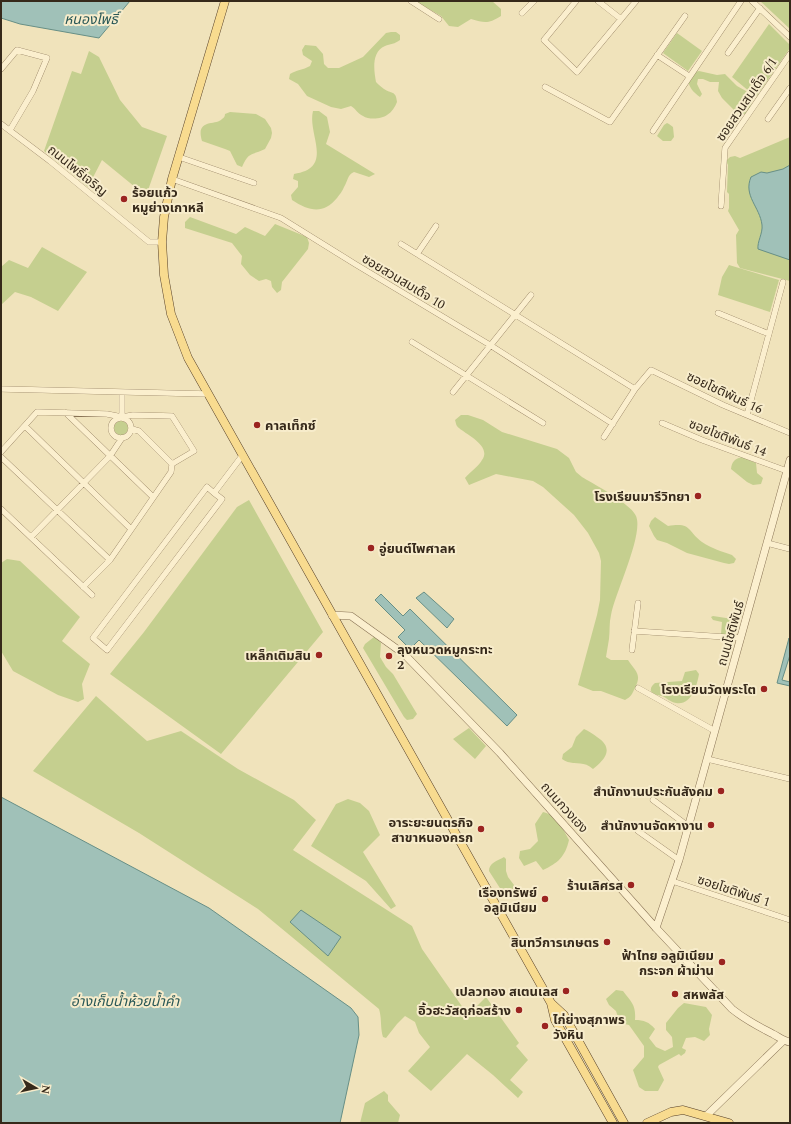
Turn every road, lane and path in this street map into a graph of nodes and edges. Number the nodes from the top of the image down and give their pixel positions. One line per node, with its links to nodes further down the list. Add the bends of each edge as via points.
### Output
1 (225, 1): 26 (main road)
2 (411, 1): 12 (street)
3 (534, 1): 10 (street)
4 (576, 1): 13 (street, via 544,40 577,72)
5 (598, 1): 13 (street)
6 (636, 1): 13 (street)
7 (741, 1): 19 (street)
8 (752, 1): 9 (street)
9 (760, 8): 14 (street); 15 (street)
10 (522, 13)
11 (685, 16): 17 (street)
12 (439, 19)
13 (621, 19)
14 (790, 37)
15 (728, 53)
16 (790, 54): 29 (street, ซอยสวนสมเด็จ 6/1, via 725,148)
17 (657, 55): 19 (street); 20 (street, via 610,122)
18 (1, 69): 24 (street, via 17,50 47,58 34,91)
19 (689, 76): 25 (street)
20 (544, 87)
21 (790, 88): 22 (street)
22 (768, 119)
23 (1, 124): 24 (street, ถนนโพธิ์เจริญ)
24 (10, 130): 31 (street, ถนนโพธิ์เจริญ, via 149,242)
25 (653, 131)
26 (179, 157): 27 (main road); 28 (street)
27 (172, 179): 31 (main road); 40 (street, ซอยสวนสมเด็จ 10, via 280,218)
28 (254, 183)
29 (722, 206)
30 (436, 226): 33 (street)
31 (162, 242): 46 (main road, via 164,275 171,314 188,358)
32 (400, 244): 33 (street)
33 (417, 254): 37 (street)
34 (783, 282): 38 (street)
35 (531, 295): 37 (street)
36 (718, 313): 38 (street)
37 (515, 315): 40 (street); 43 (street)
38 (769, 334): 48 (street)
39 (412, 342): 41 (street)
40 (490, 345): 41 (street); 52 (street, ซอยสวนสมเด็จ 10)
41 (466, 375): 44 (street); 50 (street)
42 (1, 389): 45 (street)
43 (635, 389): 48 (street, ซอยโชติพันธ์ 16, via 651,370); 52 (street)
44 (453, 392)
45 (122, 393): 46 (street); 49 (street)
46 (208, 394): 60 (main road)
47 (66, 413): 49 (street); 53 (street, via 37,412); 59 (street)
48 (747, 415): 55 (street, ซอยโชติพันธ์ 16)
49 (122, 417): 54 (street, via 129,421); 57 (street, via 115,419 111,428 113,434); 63 (street, via 172,416 194,451)
50 (543, 423)
51 (662, 423): 64 (street, ซอยโชติพันธ์ 14)
52 (614, 424): 56 (street)
53 (25, 426): 58 (street); 65 (street)
54 (132, 429): 57 (street); 63 (street, via 140,431)
55 (790, 433)
56 (604, 437)
57 (122, 438): 59 (street)
58 (1, 452)
59 (110, 456): 65 (street); 67 (street)
60 (242, 456): 66 (street); 78 (main road)
61 (1, 457): 69 (street)
62 (790, 460): 64 (street, ถนนโชติพันธ์)
63 (172, 464): 67 (street, via 171,472)
64 (787, 471): 72 (street, ถนนโชติพันธ์)
65 (84, 483): 69 (street); 70 (street)
66 (214, 493): 66 (street, via 222,499 107,650 93,638 207,487)
67 (153, 497): 70 (street)
68 (1, 509): 71 (street)
69 (57, 510): 71 (street); 74 (street)
70 (131, 529): 74 (street)
71 (31, 537): 75 (street)
72 (767, 543): 73 (street); 80 (street, ถนนโชติพันธ์)
73 (790, 549)
74 (110, 560): 75 (street)
75 (83, 587): 76 (street)
76 (92, 595)
77 (638, 603): 79 (street)
78 (332, 614): 92 (street, ถนนกวงเฮง, via 351,616 404,654 500,753); 93 (main road)
79 (634, 631): 80 (street); 81 (street)
80 (741, 638): 83 (street, ถนนโชติพันธ์)
81 (632, 650)
82 (638, 688): 83 (street)
83 (715, 731): 84 (street, ถนนโชติพันธ์)
84 (707, 759): 85 (street); 87 (street, ถนนโชติพันธ์)
85 (790, 779)
86 (653, 800): 87 (street)
87 (688, 826): 89 (street, ถนนโชติพันธ์)
88 (638, 831): 89 (street)
89 (679, 860): 90 (street, ถนนโชติพันธ์)
90 (672, 881): 91 (street, ซอยโชติพันธ์ 1); 92 (street, ถนนโชติพันธ์)
91 (790, 920)
92 (656, 928): 94 (street, ถนนกวงเฮง, via 732,1010 746,1021)
93 (551, 1003): 96 (main road, via 556,1020); 97 (main road, via 564,1015)
94 (787, 1042): 95 (street)
95 (706, 1116): 98 (main road, via 682,1110); 99 (main road)
96 (613, 1123)
97 (624, 1123)
98 (647, 1123)
99 (729, 1123)

